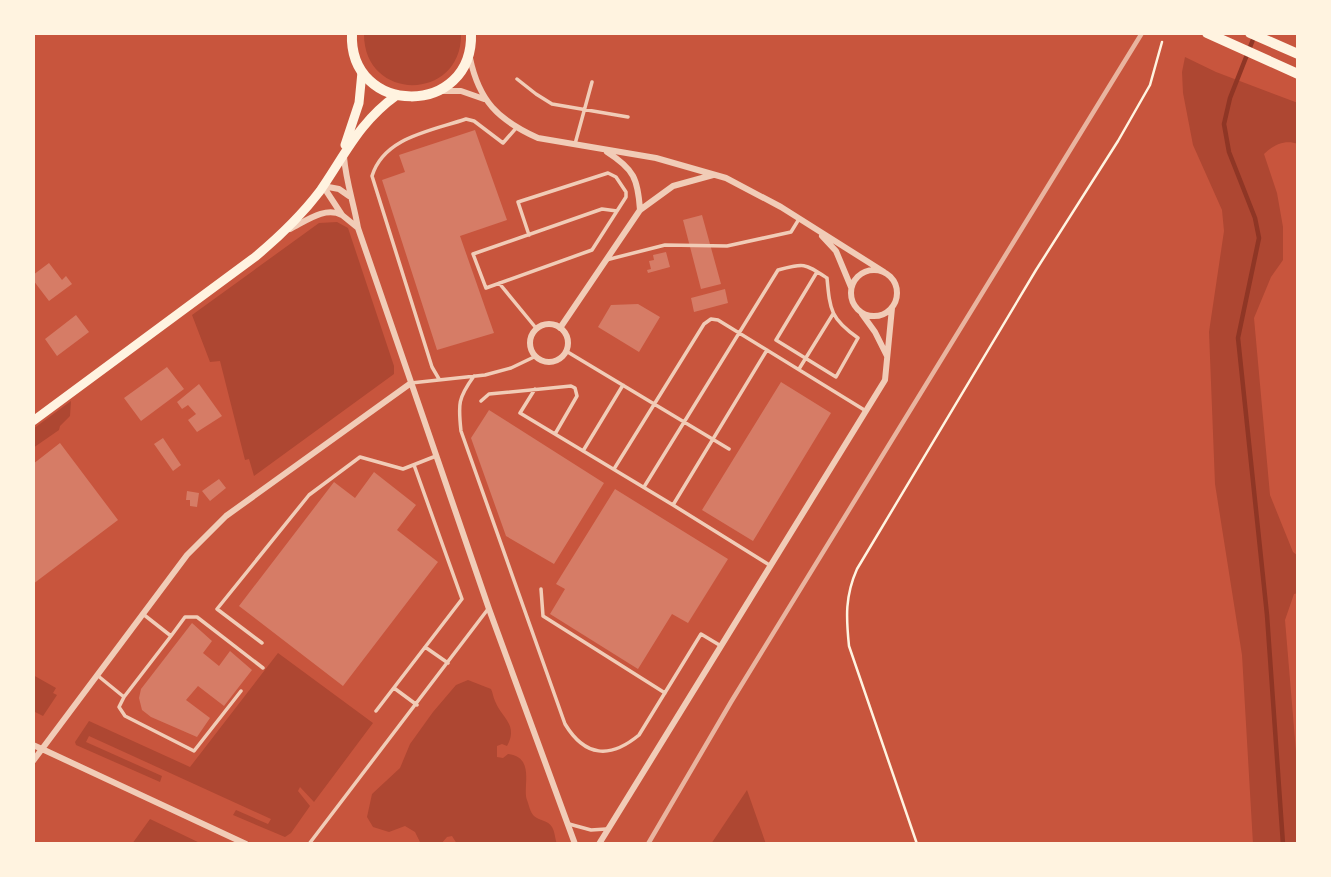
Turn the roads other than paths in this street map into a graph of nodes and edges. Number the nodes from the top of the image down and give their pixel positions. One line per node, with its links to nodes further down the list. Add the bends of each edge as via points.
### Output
1 (471, 33): 5 (main road)
2 (1206, 33): 8 (main road)
3 (1250, 33): 6 (main road)
4 (349, 36): 7 (main road)
5 (469, 54): 11 (main road, via 457,76); 13 (street)
6 (1298, 54)
7 (362, 72): 12 (main road, via 379,88); 19 (main road, via 359,103)
8 (1298, 74)
9 (517, 79): 14 (lane, via 552,104)
10 (593, 82): 14 (lane)
11 (438, 91): 12 (main road, via 414,97); 13 (street)
12 (397, 95): 19 (main road, via 379,108)
13 (484, 100): 16 (street)
14 (585, 110): 15 (lane); 17 (lane)
15 (628, 117)
16 (517, 127): 17 (street, via 538,138); 49 (lane, via 503,143 466,119 400,142 381,157 372,176)
17 (575, 146): 18 (street)
18 (603, 149): 20 (street); 23 (street, via 632,172)
19 (343, 152): 21 (main road); 22 (street)
20 (715, 175): 23 (street, via 673,186); 26 (street)
21 (323, 186): 22 (street); 25 (street); 29 (main road)
22 (349, 196): 27 (street)
23 (640, 210): 31 (street)
24 (617, 211): 30 (lane, via 602,209); 30 (lane, via 626,192 608,173 518,202); 34 (lane, via 592,250)
25 (342, 215): 27 (street); 29 (street, via 326,212)
26 (799, 219): 28 (street); 31 (lane, via 791,232 727,246 665,245)
27 (358, 229): 50 (street)
28 (816, 229): 33 (street); 35 (street, via 836,251)
29 (281, 234): 56 (main road)
30 (529, 235): 34 (lane, via 473,254 486,288)
31 (606, 260): 40 (street)
32 (817, 272): 38 (lane, via 827,278); 41 (lane, via 807,265 778,270); 45 (lane, via 776,340)
33 (884, 272): 35 (street, via 866,271); 36 (street, via 894,279 898,291)
34 (499, 283): 39 (lane)
35 (851, 289): 37 (street)
36 (892, 308): 37 (street, via 877,316); 46 (street)
37 (859, 311): 46 (street)
38 (833, 314): 45 (lane); 45 (lane, via 858,338 836,377)
39 (536, 328): 40 (street, via 548,324); 44 (street, via 530,339)
40 (560, 328): 43 (street, via 567,338)
41 (740, 333): 42 (lane); 54 (lane, via 718,320 704,324); 57 (lane)
42 (767, 350): 47 (lane); 59 (lane)
43 (566, 351): 44 (street, via 552,362); 51 (lane)
44 (534, 356): 48 (lane, via 511,369)
45 (806, 358): 47 (lane)
46 (888, 358): 55 (street, via 885,380)
47 (799, 370): 55 (lane)
48 (474, 376): 49 (lane); 80 (lane, via 461,394 461,431 565,724 573,737 592,750 620,749 639,735)
49 (439, 379): 50 (lane)
50 (411, 383): 62 (street); 70 (street, via 226,516 187,555)
51 (623, 385): 54 (lane); 61 (lane)
52 (535, 390): 53 (lane, via 489,394); 58 (lane, via 520,413); 58 (lane, via 571,386 577,392)
53 (481, 401)
54 (655, 404): 57 (lane); 64 (lane)
55 (866, 411): 67 (street)
56 (33, 421)
57 (685, 422): 59 (lane); 65 (lane)
58 (555, 434): 61 (lane)
59 (712, 439): 60 (lane); 66 (lane)
60 (729, 449)
61 (583, 451): 64 (lane)
62 (436, 456): 63 (lane); 69 (street)
63 (414, 465): 72 (lane, via 404,469 360,457 309,495 217,609); 74 (lane, via 462,599)
64 (614, 469): 65 (lane)
65 (644, 487): 66 (lane)
66 (673, 505): 67 (lane)
67 (771, 566): 73 (street)
68 (541, 589): 80 (lane, via 543,616)
69 (489, 609): 75 (lane); 87 (street)
70 (144, 614): 71 (lane); 77 (street)
71 (171, 636): 76 (lane, via 185,618 197,617); 81 (lane)
72 (262, 643)
73 (721, 646): 80 (lane, via 701,634); 88 (street)
74 (425, 647): 75 (lane); 78 (lane)
75 (448, 663): 82 (lane)
76 (263, 668)
77 (97, 675): 81 (lane); 85 (street)
78 (394, 688): 82 (lane); 83 (lane)
79 (241, 691): 81 (lane, via 194,751 125,716 119,707)
80 (665, 693)
81 (124, 697)
82 (417, 705): 90 (lane)
83 (376, 711)
84 (33, 746): 85 (street)
85 (42, 749): 86 (street); 89 (street)
86 (33, 761)
87 (567, 822): 88 (lane, via 592,830); 91 (street)
88 (608, 829): 92 (street)
89 (246, 844)
90 (309, 844)
91 (575, 844)
92 (599, 844)

